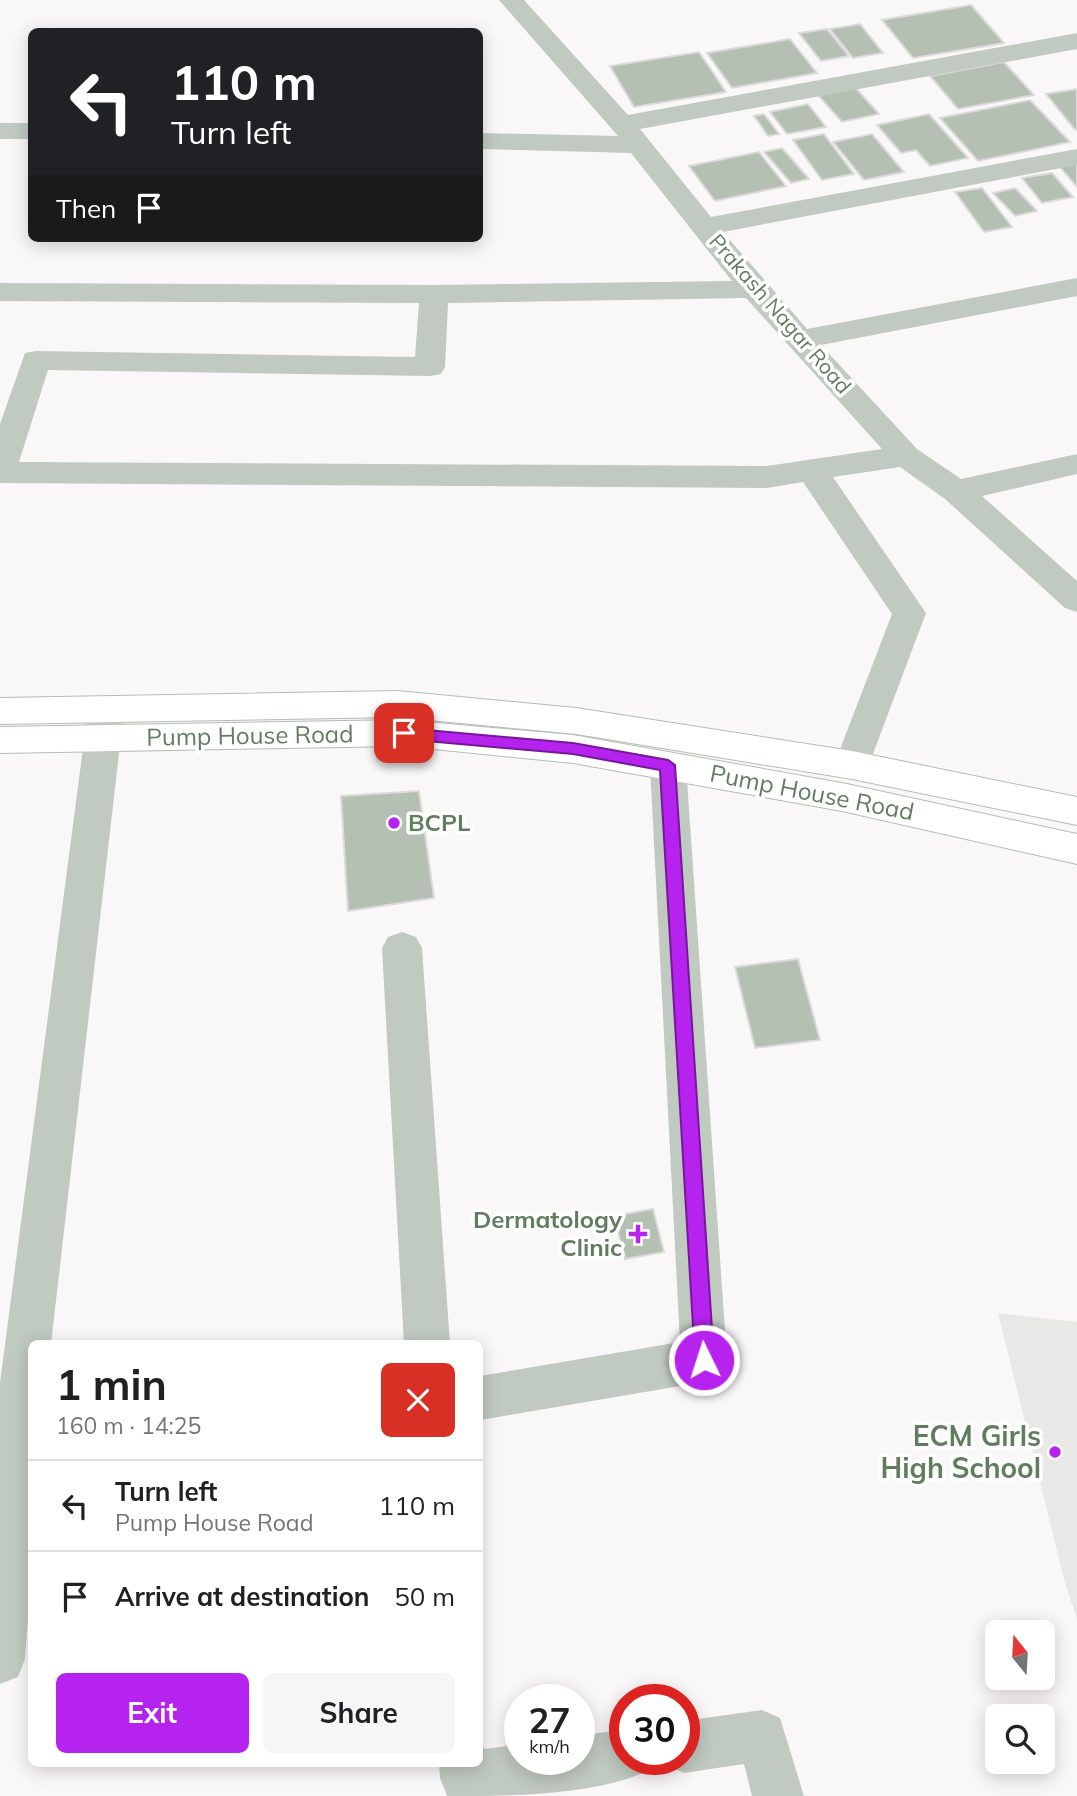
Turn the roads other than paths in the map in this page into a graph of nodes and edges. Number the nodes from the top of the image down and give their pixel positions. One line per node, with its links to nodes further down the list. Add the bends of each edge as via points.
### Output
1 (512, 0): 5 (street, Prakash Nagar Road)
2 (1077, 41): 5 (street)
3 (0, 131): 4 (street)
4 (28, 131)
5 (630, 134): 6 (street); 8 (street, Prakash Nagar Road)
6 (483, 141)
7 (1077, 157): 8 (street)
8 (704, 227): 10 (street, Prakash Nagar Road)
9 (1077, 287): 13 (street)
10 (754, 289): 12 (street); 13 (street, Prakash Nagar Road)
11 (0, 292): 12 (street)
12 (434, 294): 17 (street, via 430,367 36,360)
13 (799, 340): 14 (street, Prakash Nagar Road)
14 (906, 456): 16 (street); 18 (street, Prakash Nagar Road)
15 (1077, 464): 18 (street)
16 (811, 469): 17 (street, via 767,477); 24 (street, via 909,613)
17 (0, 472)
18 (956, 491): 19 (street, Prakash Nagar Road)
19 (1077, 600)
20 (0, 711): 21 (main road)
21 (103, 724): 22 (main road, Pump House Road); 23 (main road, Pump House Road, via 404,733 573,749); 24 (main road, via 397,704 576,720); 28 (street)
22 (0, 740)
23 (668, 765): 26 (main road, Pump House Road, via 842,797); 31 (street, via 704,1360)
24 (852, 765): 25 (main road)
25 (1077, 811)
26 (1077, 849)
27 (402, 948): 29 (street)
28 (28, 1340)
29 (427, 1340)
30 (28, 1341): 32 (street)
31 (483, 1397)
32 (16, 1440): 33 (street)
33 (0, 1659)
34 (700, 1745): 37 (street, via 762,1736)
35 (609, 1757): 36 (street, via 466,1778)
36 (465, 1767)
37 (778, 1796)

